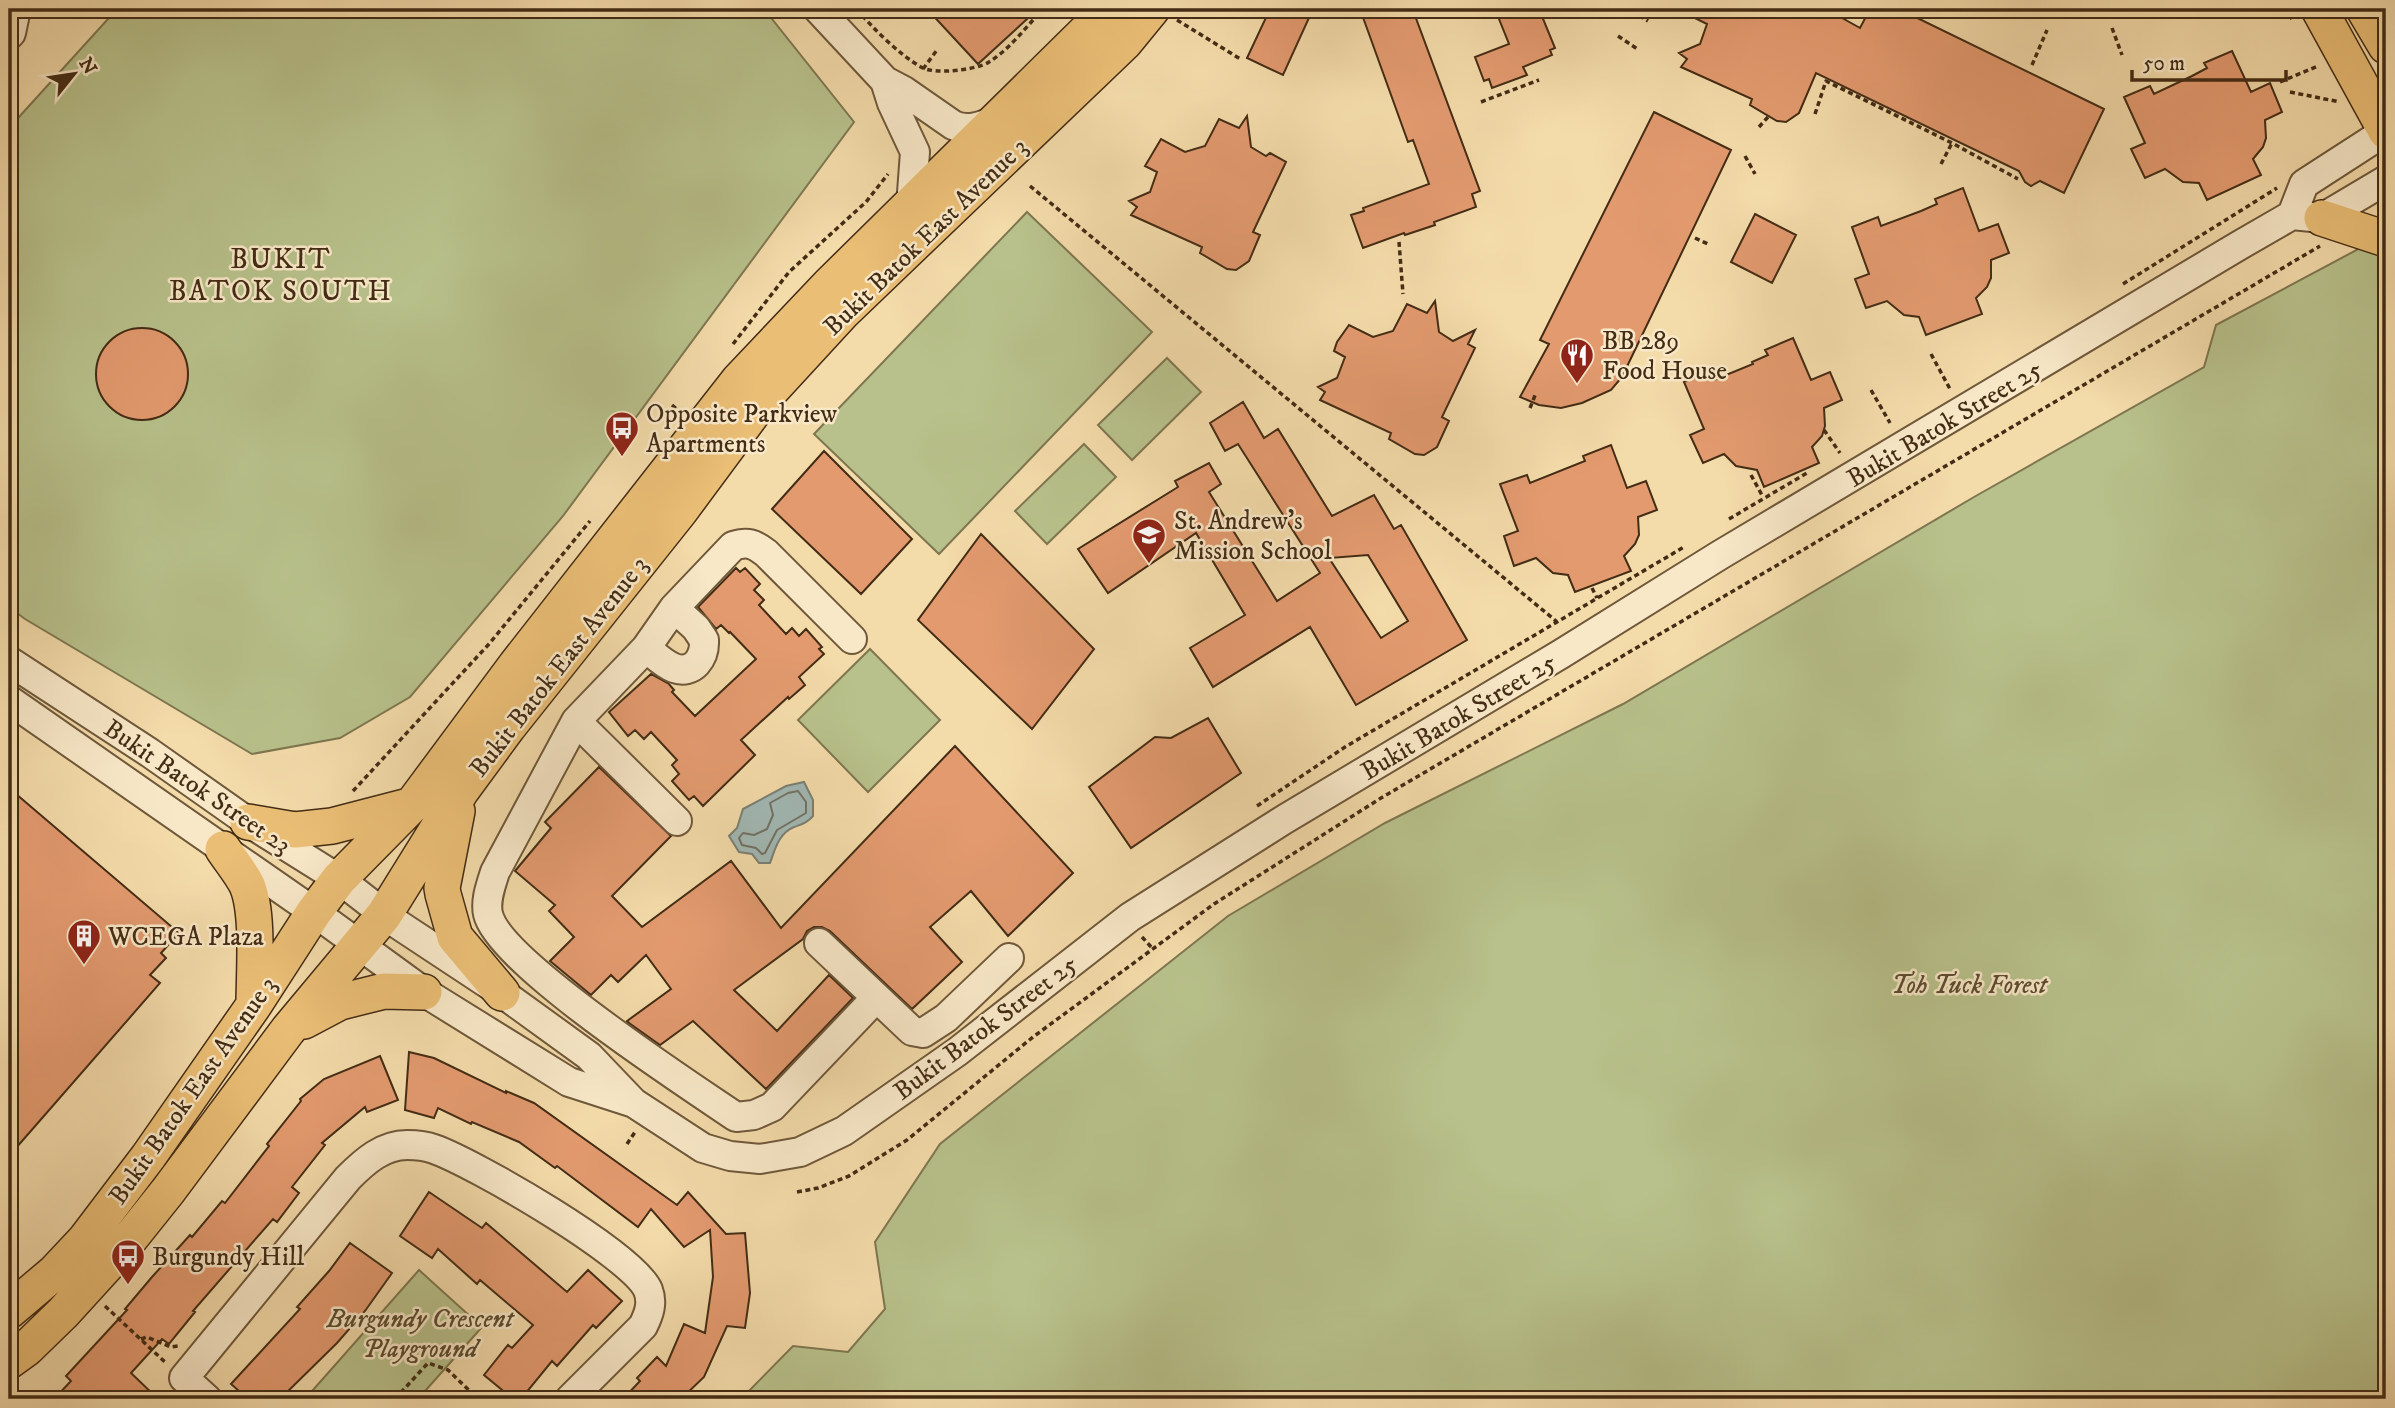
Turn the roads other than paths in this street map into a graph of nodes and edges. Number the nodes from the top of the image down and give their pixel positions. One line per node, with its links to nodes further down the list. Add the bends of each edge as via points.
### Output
1 (16, 9): 6 (street)
2 (818, 9): 7 (street)
3 (1109, 9): 8 (main road, Bukit Batok East Avenue 3)
4 (2319, 9): 9 (main road)
5 (1162, 13): 20 (main road, Bukit Batok East Avenue 3, via 1125,42 844,311 763,399)
6 (9, 35)
7 (885, 81): 8 (street, via 959,128 979,128); 11 (street, via 915,152)
8 (997, 119): 11 (main road, Bukit Batok East Avenue 3)
9 (2386, 131): 12 (street, via 2304,184)
10 (2386, 180): 12 (street, Bukit Batok Street 25)
11 (911, 206): 21 (main road, Bukit Batok East Avenue 3, via 739,380)
12 (2313, 226): 13 (main road); 39 (street, Bukit Batok Street 25, via 1720,555 1285,819 1130,917 957,1052 844,1132 800,1152 760,1159 730,1156 703,1148)
13 (2386, 239)
14 (674, 608): 15 (street, via 733,546 745,542 766,553); 16 (street); 16 (street, via 704,640 702,658 693,667 675,669)
15 (852, 639)
16 (646, 648): 19 (street)
17 (9, 661): 23 (street, Bukit Batok Street 23)
18 (9, 700): 24 (street, Bukit Batok Street 23)
19 (576, 721): 22 (street); 36 (street, via 495,872 487,898 488,914 495,930 524,961)
20 (461, 791): 27 (main road, Bukit Batok East Avenue 3); 32 (main road, via 442,888 454,937)
21 (412, 805): 23 (main road, via 332,826 295,830); 25 (main road, Bukit Batok East Avenue 3)
22 (677, 821)
23 (248, 822): 25 (street, Bukit Batok Street 23)
24 (223, 849): 26 (street, Bukit Batok Street 23); 34 (main road, via 247,886 251,905)
25 (339, 879): 26 (main road, Bukit Batok East Avenue 3); 27 (street, Bukit Batok Street 23)
26 (314, 912): 29 (street, Bukit Batok Street 23); 34 (main road, Bukit Batok East Avenue 3)
27 (384, 915): 29 (main road, Bukit Batok East Avenue 3); 32 (street, Bukit Batok Street 25)
28 (819, 943): 33 (street)
29 (359, 947): 31 (street, Bukit Batok Street 25); 35 (main road, Bukit Batok East Avenue 3)
30 (1009, 958): 33 (street, via 946,1018 923,1032 912,1031)
31 (424, 992): 35 (main road, via 384,991 340,1002); 38 (street, Bukit Batok Street 25)
32 (502, 993): 37 (street, Bukit Batok Street 25)
33 (876, 998): 36 (street, via 772,1107 736,1118)
34 (254, 1005): 40 (main road, Bukit Batok East Avenue 3, via 85,1240)
35 (288, 1030): 41 (main road, Bukit Batok East Avenue 3, via 168,1191 86,1288)
36 (610, 1030): 37 (street)
37 (589, 1056): 38 (street); 39 (street, Bukit Batok Street 25)
38 (569, 1082): 39 (street, Bukit Batok Street 25)
39 (634, 1104)
40 (9, 1311)
41 (9, 1361)
42 (207, 1399): 43 (street, via 184,1378 348,1178 379,1153 407,1145 434,1149 502,1183 611,1253 641,1279 651,1301 643,1326)
43 (570, 1399)

